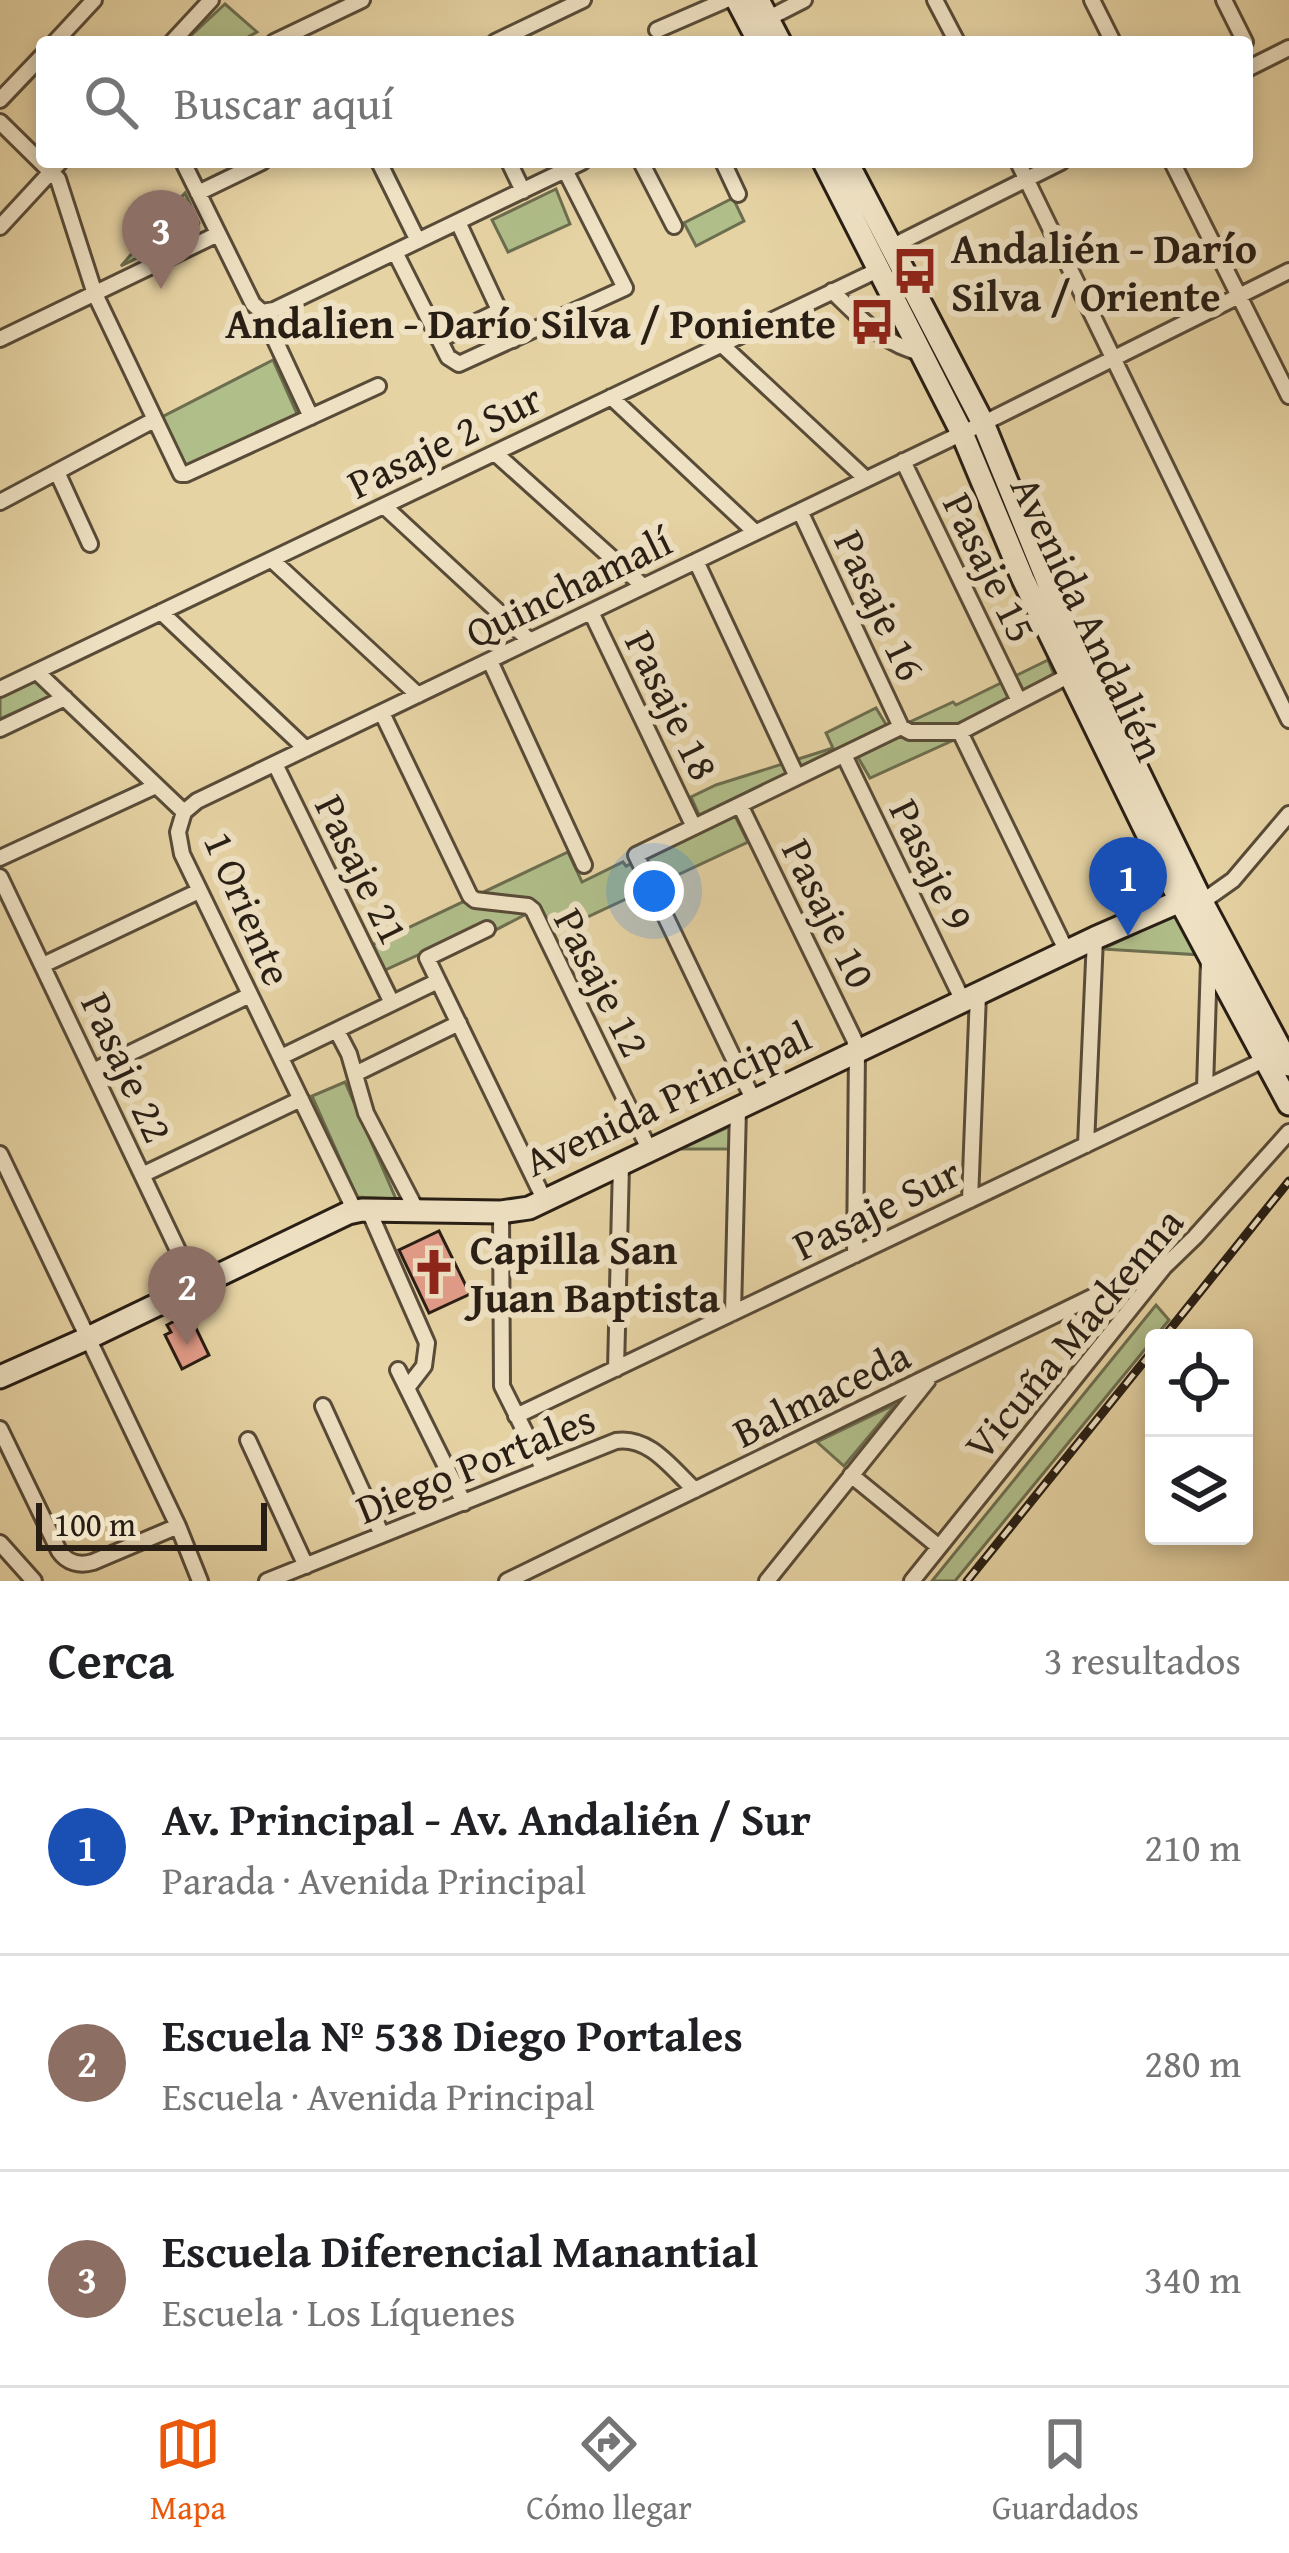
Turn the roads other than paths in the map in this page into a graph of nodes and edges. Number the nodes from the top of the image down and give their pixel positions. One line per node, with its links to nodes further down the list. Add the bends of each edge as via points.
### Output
1 (94, 0): 14 (street)
2 (212, 0): 15 (street)
3 (362, 0): 16 (street)
4 (583, 0): 13 (street)
5 (726, 0): 12 (street)
6 (737, 0): 11 (main road)
7 (805, 0): 11 (street)
8 (935, 0): 17 (street)
9 (1092, 0): 18 (street)
10 (1224, 0): 19 (street)
11 (759, 22)
12 (657, 30)
13 (527, 35)
14 (61, 36)
15 (178, 36)
16 (287, 36)
17 (954, 36)
18 (1110, 36)
19 (1242, 36)
20 (1289, 48): 22 (street)
21 (36, 62): 23 (street)
22 (1253, 66)
23 (0, 100)
24 (0, 122): 25 (street)
25 (36, 150)
26 (54, 168): 47 (street)
27 (57, 168): 55 (street)
28 (186, 168): 43 (street)
29 (250, 168): 43 (street)
30 (382, 168): 49 (street)
31 (512, 168): 42 (street)
32 (569, 168): 40 (street)
33 (644, 168): 46 (street)
34 (726, 168): 44 (street)
35 (827, 168): 52 (main road, Avenida Andalién)
36 (850, 168): 50 (main road, Avenida Andalién)
37 (1021, 168): 41 (street)
38 (1049, 168): 41 (street)
39 (1175, 168): 56 (street)
40 (565, 170): 42 (street); 61 (street, via 626,288)
41 (1027, 179): 50 (street); 64 (street)
42 (523, 190): 45 (street)
43 (198, 193): 48 (street)
44 (738, 194)
45 (458, 222): 49 (street); 58 (street)
46 (674, 226)
47 (0, 227)
48 (218, 233): 55 (street); 57 (street)
49 (418, 241): 51 (street)
50 (891, 247): 70 (main road, Avenida Andalién)
51 (394, 252): 57 (street); 60 (street)
52 (880, 268): 54 (street, Pasaje 2 Sur); 63 (main road, Avenida Andalién)
53 (1289, 271): 56 (street, Quinchamalí)
54 (832, 291): 62 (street, Pasaje 2 Sur); 63 (street, via 881,335)
55 (95, 294): 59 (street); 69 (street)
56 (1238, 296): 64 (street, Quinchamalí); 66 (street)
57 (262, 311): 68 (street)
58 (499, 311): 60 (street); 61 (street)
59 (0, 339)
60 (439, 340): 61 (street, via 454,363)
61 (513, 340)
62 (721, 344): 67 (street, Pasaje 2 Sur); 75 (street)
63 (922, 353): 71 (main road, Avenida Andalién)
64 (1115, 358): 70 (street, Quinchamalí); 95 (street)
65 (378, 386): 68 (street)
66 (1289, 396)
67 (611, 397): 72 (street, Pasaje 2 Sur); 79 (street)
68 (311, 417): 69 (street, via 187,475)
69 (154, 420): 74 (street)
70 (983, 423): 71 (street, Quinchamalí); 112 (main road, Avenida Andalién)
71 (962, 433): 73 (street, Quinchamalí); 89 (main road, Avenida Andalién)
72 (495, 453): 77 (street, Pasaje 2 Sur); 83 (street)
73 (903, 461): 75 (street, Quinchamalí); 93 (street, Pasaje 15)
74 (57, 472): 76 (street); 80 (street)
75 (866, 479): 78 (street, Quinchamalí)
76 (0, 502)
77 (384, 506): 81 (street, Pasaje 2 Sur); 86 (street)
78 (800, 511): 79 (street, Quinchamalí); 96 (street, Pasaje 16)
79 (755, 532): 82 (street, Quinchamalí)
80 (90, 544)
81 (272, 560): 85 (street, Pasaje 2 Sur); 91 (street)
82 (696, 561): 83 (street, Quinchamalí); 102 (street)
83 (644, 586): 84 (street, Quinchamalí)
84 (591, 612): 86 (street, Quinchamalí); 107 (street, Pasaje 18)
85 (161, 613): 88 (street, Pasaje 2 Sur); 99 (street)
86 (530, 641): 87 (street, Quinchamalí)
87 (490, 661): 91 (street, Quinchamalí); 109 (street)
88 (38, 672): 90 (street); 92 (street, 1 Oriente)
89 (1070, 675): 93 (street); 112 (main road, Avenida Andalién)
90 (0, 689)
91 (418, 695): 94 (street, Quinchamalí)
92 (64, 698): 97 (street); 103 (street, 1 Oriente)
93 (1019, 701): 98 (street)
94 (382, 713): 99 (street, Quinchamalí); 136 (street, Pasaje 12, via 472,898 533,910)
95 (1289, 721)
96 (901, 727): 98 (street); 100 (street)
97 (0, 729)
98 (960, 732): 115 (street)
99 (306, 749): 101 (street, Quinchamalí)
100 (844, 754): 102 (street); 120 (street, Pasaje 9)
101 (275, 764): 105 (street, Quinchamalí); 121 (street, Pasaje 21)
102 (797, 777): 104 (street)
103 (157, 786): 105 (street, 1 Oriente); 108 (street)
104 (740, 805): 107 (street); 124 (street, Pasaje 10)
105 (184, 812): 111 (street, 1 Oriente, via 179,847)
106 (1289, 814): 112 (street, via 1233,880)
107 (694, 827): 132 (street, via 636,855)
108 (0, 858)
109 (584, 865)
110 (0, 877): 117 (street, Pasaje 22)
111 (199, 891): 117 (street); 119 (street, 1 Oriente)
112 (1191, 901): 114 (main road, Avenida Principal); 116 (main road, Avenida Andalién); 127 (main road, Avenida Andalién)
113 (487, 929): 118 (street, via 427,958)
114 (1095, 938): 115 (main road, Avenida Principal); 135 (street)
115 (1067, 952): 120 (main road, Avenida Principal)
116 (1209, 955): 126 (main road, Avenida Andalién); 130 (street)
117 (43, 965): 128 (street, Pasaje 22)
118 (438, 981): 121 (street); 122 (street)
119 (250, 995): 125 (street, 1 Oriente); 128 (street)
120 (970, 998): 124 (main road, Avenida Principal); 140 (street)
121 (392, 1004): 123 (street)
122 (458, 1023): 129 (street); 141 (street)
123 (337, 1030): 125 (street); 129 (street)
124 (857, 1051): 132 (main road, Avenida Principal); 145 (street)
125 (281, 1057): 131 (street, 1 Oriente)
126 (1264, 1060): 130 (street, Pasaje Sur); 133 (main road, Avenida Andalién)
127 (1289, 1065)
128 (93, 1072): 139 (street, Pasaje 22)
129 (355, 1074): 144 (street, via 366,1113)
130 (1205, 1088): 135 (street, Pasaje Sur)
131 (301, 1099): 139 (street); 142 (street, 1 Oriente)
132 (746, 1104): 136 (main road, Avenida Principal); 148 (street)
133 (1289, 1104)
134 (1289, 1132): 146 (street, Vicuña Mackenna)
135 (1086, 1145): 140 (street, Pasaje Sur)
136 (650, 1151): 138 (main road, Avenida Principal)
137 (2, 1161): 149 (street)
138 (621, 1166): 141 (main road, Avenida Principal); 150 (street)
139 (142, 1175): 147 (street, Pasaje 22)
140 (970, 1200): 145 (street, Pasaje Sur)
141 (545, 1201): 143 (main road, Avenida Principal)
142 (362, 1211): 144 (main road, Avenida Principal); 147 (main road, Avenida Principal); 154 (street, 1 Oriente, via 428,1342 424,1366)
143 (501, 1212): 144 (main road, Avenida Principal); 156 (street, via 502,1385)
144 (418, 1213)
145 (855, 1255): 148 (street, Pasaje Sur)
146 (1164, 1267): 152 (street, Balmaceda); 166 (street, Vicuña Mackenna)
147 (195, 1286): 149 (main road, Avenida Principal)
148 (733, 1313): 150 (street, Pasaje Sur)
149 (88, 1338): 153 (main road, Avenida Principal); 163 (street)
150 (616, 1369): 156 (street, Pasaje Sur)
151 (398, 1370): 154 (street)
152 (932, 1376): 160 (street); 161 (street, Balmaceda)
153 (0, 1377)
154 (407, 1388): 162 (street)
155 (323, 1406): 164 (street)
156 (517, 1416): 159 (street)
157 (0, 1429): 163 (street, via 66,1559 88,1563)
158 (248, 1440): 167 (street)
159 (544, 1471): 161 (street, Diego Portales, via 632,1440); 162 (street, Diego Portales)
160 (851, 1475): 166 (street); 173 (street)
161 (695, 1490): 168 (street, Balmaceda)
162 (464, 1503): 164 (street, Diego Portales)
163 (178, 1526): 170 (street)
164 (382, 1535): 167 (street, Diego Portales)
165 (0, 1544): 169 (street)
166 (939, 1547): 174 (street, Vicuña Mackenna)
167 (306, 1566): 171 (street, Diego Portales)
168 (533, 1576): 172 (street, Balmaceda)
169 (34, 1581)
170 (200, 1581)
171 (267, 1581)
172 (507, 1581)
173 (766, 1581)
174 (912, 1581)

